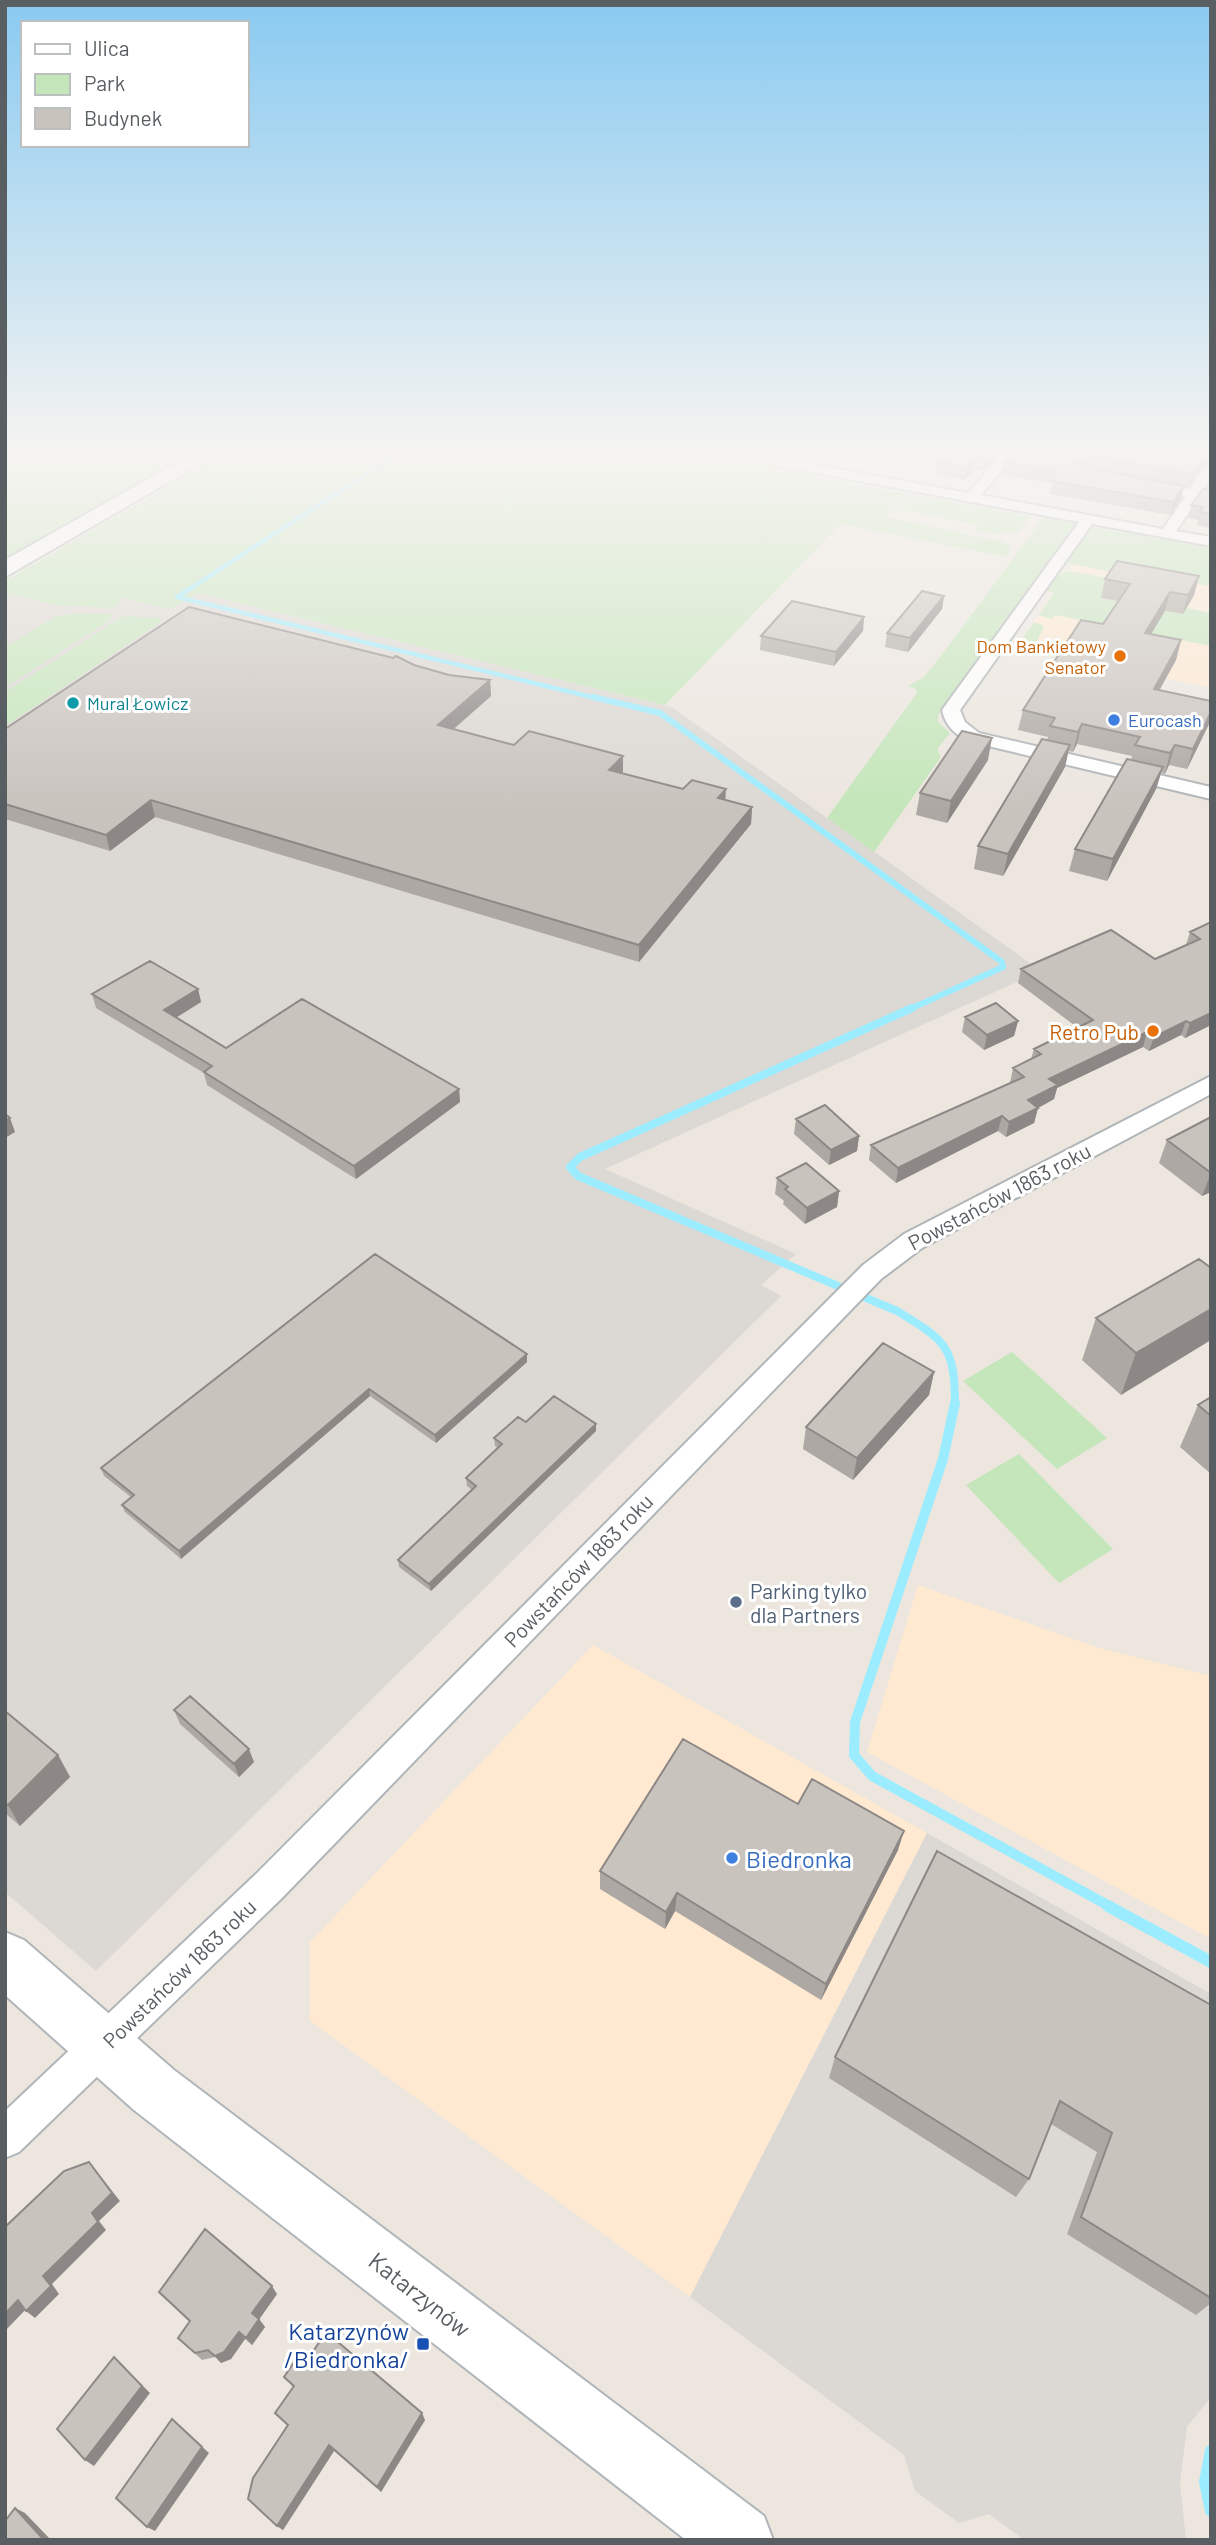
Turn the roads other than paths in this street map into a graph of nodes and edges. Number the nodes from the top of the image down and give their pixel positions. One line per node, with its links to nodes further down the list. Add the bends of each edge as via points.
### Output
1 (1051, 572): 2 (street, via 951,710 952,719 973,737)
2 (1211, 793)
3 (1211, 1084): 5 (street, Powstańców 1863 roku, via 913,1241 865,1278 268,1886)
4 (5, 1959): 5 (street, Katarzynów)
5 (103, 2046): 6 (street, Powstańców 1863 roku); 7 (street, Katarzynów, via 154,2090)
6 (5, 2138)
7 (740, 2540)

